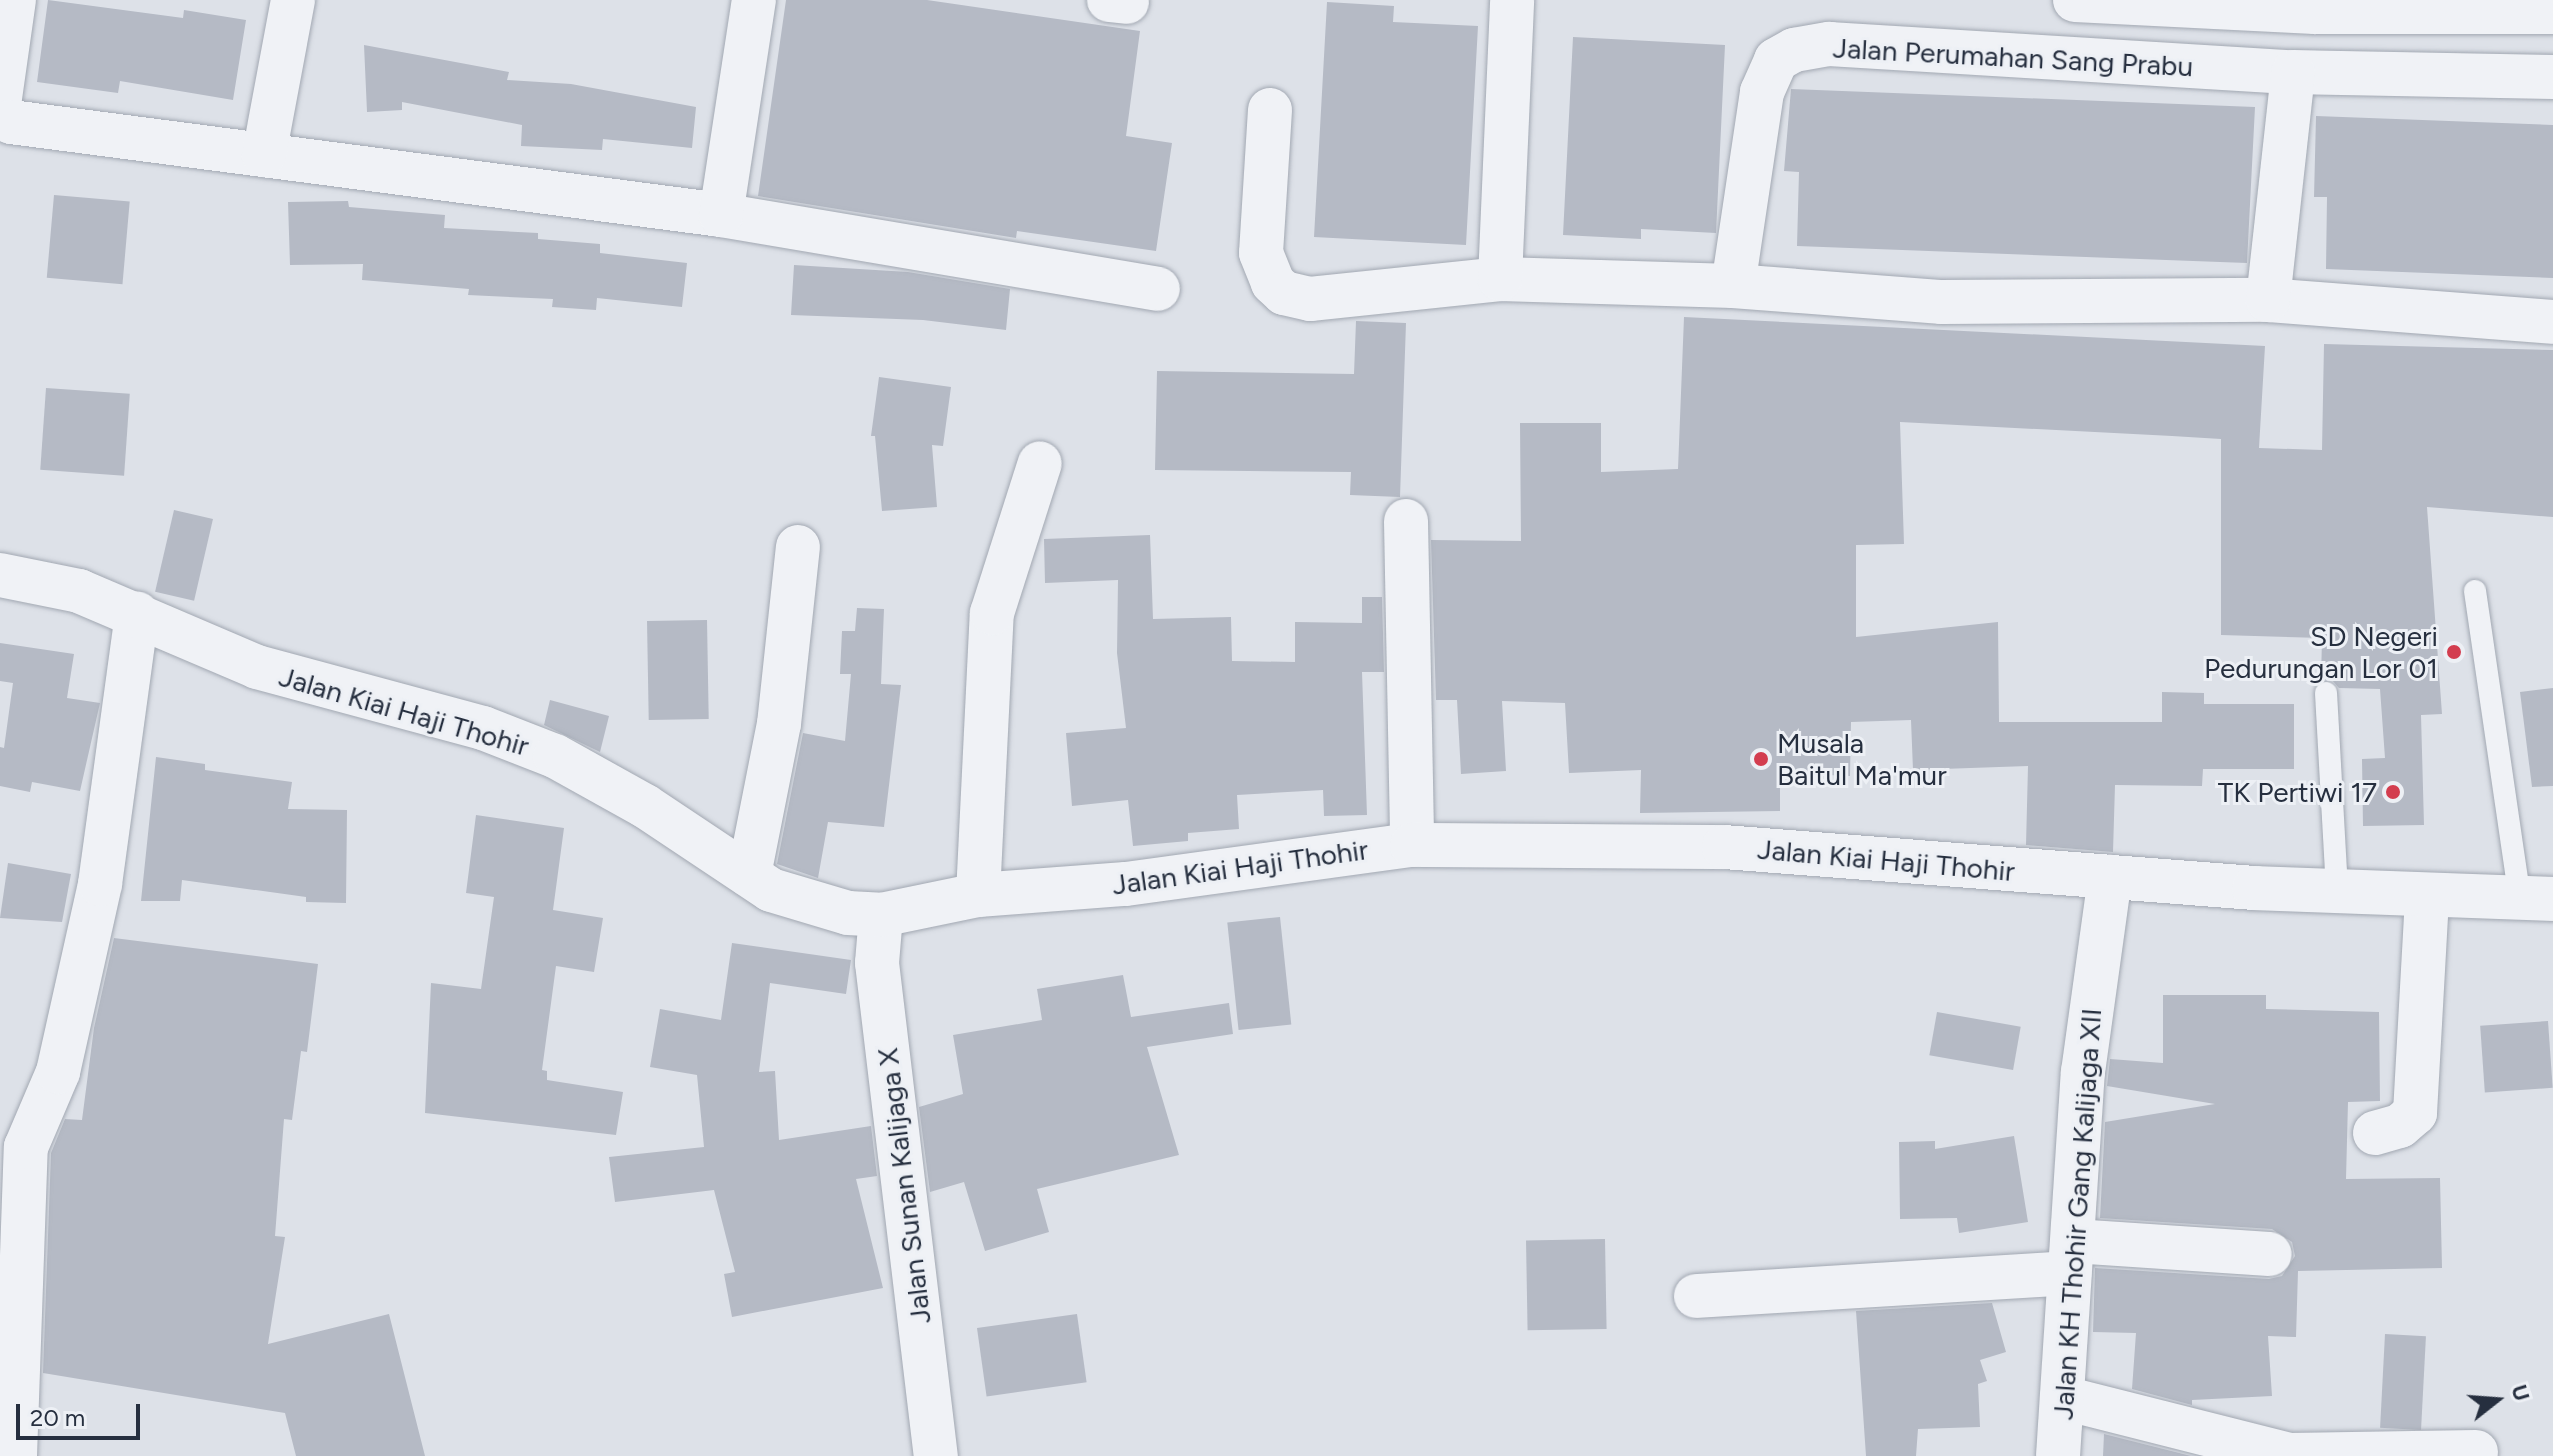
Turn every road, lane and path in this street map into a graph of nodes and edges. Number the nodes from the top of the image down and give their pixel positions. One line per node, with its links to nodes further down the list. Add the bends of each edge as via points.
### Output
1 (14, 0): 9 (street)
2 (293, 0): 12 (street)
3 (754, 0): 13 (street)
4 (1512, 0): 14 (street)
5 (2075, 0): 6 (street, via 2315,12)
6 (2553, 12)
7 (2293, 72): 8 (street, Jalan Perumahan Sang Prabu); 15 (street, Jalan Perumahan Sang Prabu, via 1829,44 1794,50 1776,60 1762,92); 17 (street)
8 (2553, 77)
9 (0, 98)
10 (0, 110): 12 (street, via 11,122)
11 (1270, 110): 14 (street, via 1261,253 1273,283 1284,293 1310,299)
12 (264, 155): 13 (street)
13 (721, 215): 16 (street)
14 (1500, 279): 15 (street)
15 (1733, 286): 17 (street, via 1942,302)
16 (1158, 289)
17 (2268, 300): 18 (street)
18 (2553, 322)
19 (1040, 463): 30 (street, via 992,613)
20 (1406, 521): 26 (street)
21 (798, 547): 27 (street, via 779,724)
22 (0, 575): 24 (street, Jalan Kiai Haji Thohir, via 43,580)
23 (2475, 591): 32 (lane)
24 (137, 614): 27 (street, Jalan Kiai Haji Thohir, via 257,667 483,728 555,756 645,806); 40 (street, via 100,884 58,1072 26,1147)
25 (2326, 693): 29 (lane)
26 (1412, 845): 28 (street, Jalan Kiai Haji Thohir, via 1724,847); 30 (street, Jalan Kiai Haji Thohir, via 1126,884)
27 (749, 875): 33 (street, Jalan Kiai Haji Thohir, via 771,890 817,905)
28 (2110, 877): 29 (street, Jalan Kiai Haji Thohir); 36 (street, Jalan KH Thohir Gang Kalijaga XII, via 2083,1072)
29 (2337, 892): 31 (street, Jalan Kiai Haji Thohir)
30 (978, 895): 33 (street, Jalan Kiai Haji Thohir)
31 (2427, 897): 32 (street, Jalan Kiai Haji Thohir); 34 (street, via 2415,1113 2400,1126)
32 (2536, 899)
33 (881, 915): 41 (street, Jalan Sunan Kalijaga X, via 877,963)
34 (2375, 1133)
35 (2270, 1254): 36 (street)
36 (2071, 1257): 37 (street); 38 (street, Jalan KH Thohir Gang Kalijaga XII)
37 (1696, 1296)
38 (2064, 1398): 39 (street, via 2289,1455); 42 (street, Jalan KH Thohir Gang Kalijaga XII)
39 (2476, 1452)
40 (15, 1456)
41 (936, 1456)
42 (2058, 1456)

